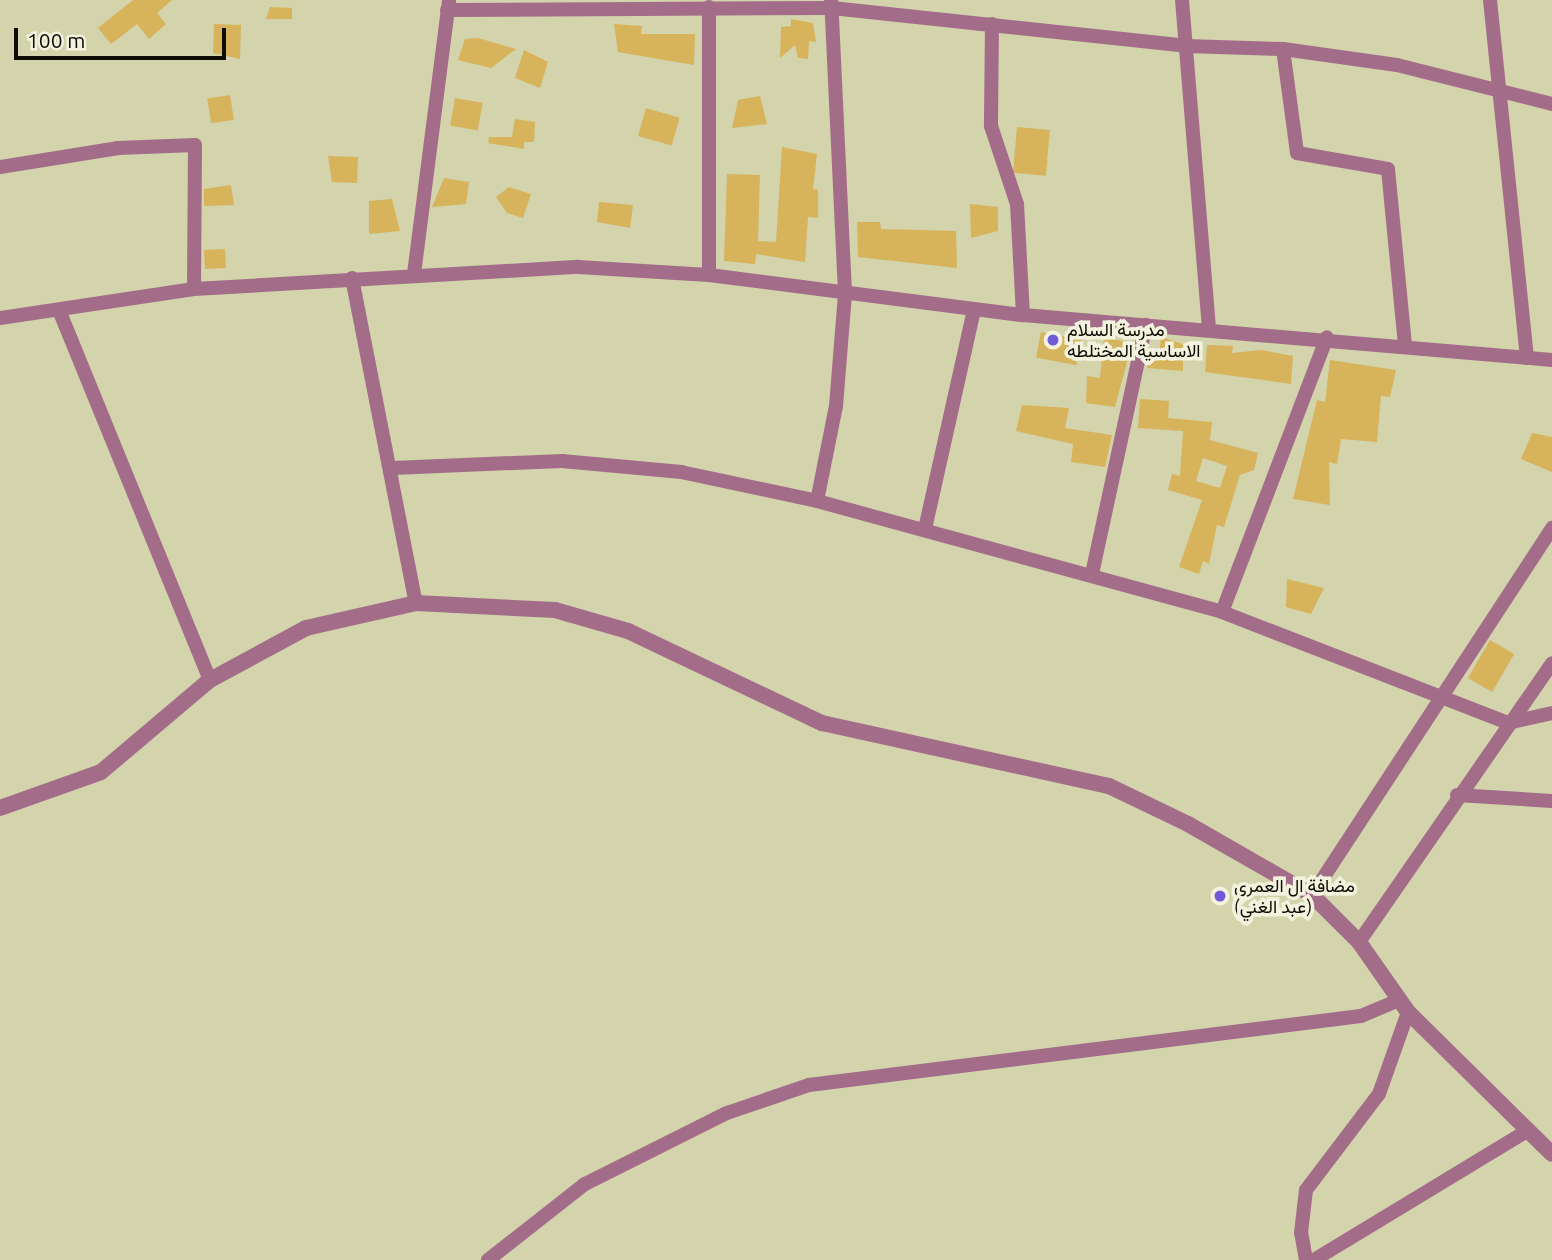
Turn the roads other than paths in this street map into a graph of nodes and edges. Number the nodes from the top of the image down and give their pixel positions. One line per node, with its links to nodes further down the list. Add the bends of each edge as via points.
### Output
1 (1182, 0): 7 (street)
2 (1490, 0): 9 (street)
3 (832, 4): 5 (street); 6 (street); 16 (street)
4 (448, 5): 5 (street); 12 (street)
5 (709, 7): 13 (street)
6 (992, 24): 7 (street); 19 (street, via 991,119 1017,204)
7 (1186, 47): 8 (street); 22 (street)
8 (1283, 50): 9 (street, via 1396,65); 24 (street, via 1297,153 1388,169)
9 (1497, 90): 10 (street); 25 (street)
10 (1552, 104)
11 (0, 167): 15 (street, via 118,148 195,145)
12 (414, 274): 13 (street, via 541,266); 14 (street)
13 (709, 275): 16 (street)
14 (352, 278): 15 (street); 27 (street)
15 (194, 289): 17 (street)
16 (845, 293): 18 (street); 28 (street, via 836,405)
17 (59, 310): 20 (street); 35 (street)
18 (974, 310): 19 (street); 30 (street)
19 (1023, 315): 21 (street)
20 (0, 318)
21 (1146, 325): 22 (street); 31 (street)
22 (1209, 327): 23 (street)
23 (1327, 337): 24 (street); 33 (street)
24 (1405, 344): 25 (street)
25 (1527, 358): 26 (street)
26 (1552, 360)
27 (393, 468): 28 (street, via 602,463); 32 (street)
28 (817, 501): 30 (street)
29 (1552, 528): 36 (street)
30 (925, 530): 31 (street)
31 (1091, 574): 33 (street)
32 (416, 603): 35 (street, via 306,628); 42 (street, via 528,606 587,618 628,631 822,723 1109,786)
33 (1222, 612): 36 (street)
34 (1552, 663): 38 (street)
35 (210, 680): 41 (street, via 101,772)
36 (1444, 694): 38 (street); 42 (street)
37 (1552, 713): 38 (street)
38 (1508, 723): 39 (street)
39 (1457, 795): 40 (street); 43 (street)
40 (1552, 801)
41 (0, 808)
42 (1312, 895): 43 (street)
43 (1359, 942): 44 (street)
44 (1403, 1006): 45 (street); 47 (street, via 1362,1016 809,1085 727,1113 585,1184); 48 (street, via 1380,1094 1306,1190 1301,1233)
45 (1524, 1133): 46 (street); 49 (street)
46 (1552, 1154)
47 (488, 1260)
48 (1306, 1260)
49 (1314, 1260)

